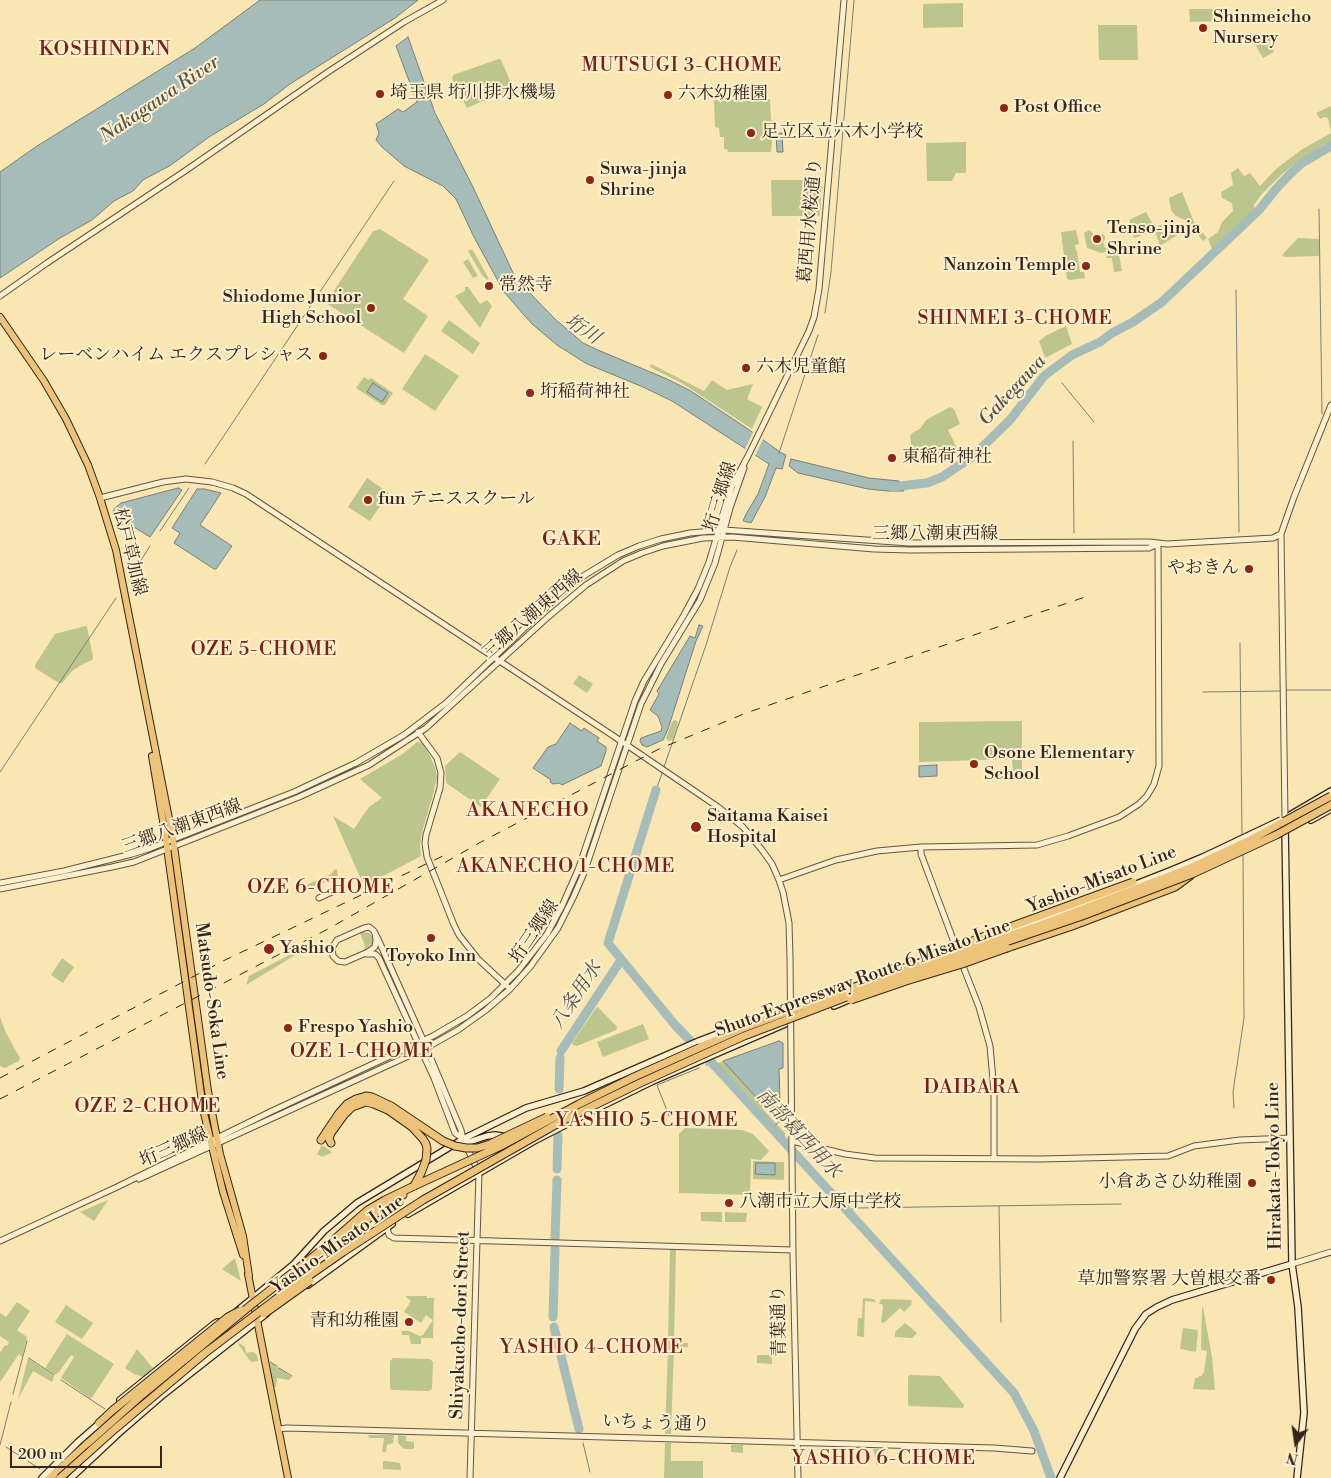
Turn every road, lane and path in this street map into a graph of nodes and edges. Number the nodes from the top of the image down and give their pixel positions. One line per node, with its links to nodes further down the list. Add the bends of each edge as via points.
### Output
1 (443, 0): 3 (street, via 334,68)
2 (844, 0): 6 (street, 葛西用水桜通り, via 816,310 809,331)
3 (0, 296)
4 (0, 317): 7 (main road, via 66,419)
5 (1331, 405): 9 (street)
6 (748, 456): 8 (street, 垳三郷線, via 732,486)
7 (100, 498): 12 (street, 青葉通り, via 174,479 199,479 239,490); 26 (main road, 松戸草加線, via 116,550); 27 (main road, 松戸草加線, via 144,709)
8 (721, 530): 10 (street, 垳三郷線); 11 (street, 三郷八潮東西線, via 909,543); 12 (street, 三郷八潮東西線, via 690,533 639,546 605,563 580,578)
9 (1280, 534): 11 (street, 三郷八潮東西線, via 1273,538); 24 (street)
10 (719, 538): 11 (street, 三郷八潮東西線, via 910,550 1149,548); 13 (street, 三郷八潮東西線, via 663,546 623,561 573,595); 16 (street, 垳三郷線, via 698,589 644,681); 17 (street, 垳三郷線, via 715,563 700,600 661,664 641,704)
11 (1158, 544): 28 (street, via 1160,753 1157,776 1147,796 1119,816 1050,842 1023,846)
12 (494, 657): 13 (street, 青葉通り); 14 (street, 三郷八潮東西線)
13 (499, 661): 15 (street, 三郷八潮東西線); 16 (street, 青葉通り)
14 (415, 728): 15 (street); 18 (street, 三郷八潮東西線, via 365,758)
15 (419, 733): 20 (street, 三郷八潮東西線, via 369,765); 41 (street, via 437,758 441,772 440,788 426,835 427,857 460,935 478,959)
16 (621, 741): 17 (street, 青葉通り); 41 (street, 垳三郷線, via 567,895 547,934)
17 (627, 746): 31 (street, 青葉通り, via 743,827 772,864); 41 (street, 垳三郷線, via 574,898 539,956)
18 (308, 785): 20 (street); 26 (street, 三郷八潮東西線)
19 (1331, 791): 24 (main road, Yashio-Misato Line)
20 (311, 792): 26 (street, 三郷八潮東西線)
21 (1331, 796): 40 (highway, Shuto Expressway Route 6 Misato Line, bridge, via 1241,845 1190,868 1041,925)
22 (1331, 804): 43 (highway, Shuto Expressway Route 6 Misato Line, bridge, via 1267,840 1166,884)
23 (1331, 809): 25 (main road, Yashio-Misato Line)
24 (1285, 818): 25 (main road, Hirakata-Tokyo Line); 29 (main road, Yashio-Misato Line, bridge)
25 (1285, 833): 30 (main road, Yashio-Misato Line); 50 (main road, Hirakata-Tokyo Line)
26 (174, 842): 27 (street, 三郷八潮東西線); 53 (main road, Matsudo-Soka Line)
27 (167, 845): 32 (street, 三郷八潮東西線); 33 (street, 三郷八潮東西線, via 134,862); 57 (main road, Matsudo-Soka Line)
28 (921, 847): 31 (street, via 876,851 836,860); 37 (street)
29 (1172, 870): 37 (main road, Yashio-Misato Line, bridge); 40 (highway, bridge, via 977,939)
30 (1190, 876): 39 (main road, Yashio-Misato Line, via 1080,921); 43 (highway, bridge, via 1176,887 1072,926)
31 (779, 880): 42 (street, 青葉通り, via 789,923)
32 (0, 883)
33 (0, 889)
34 (338, 889): 35 (street)
35 (319, 898)
36 (375, 933): 38 (street, via 375,947); 38 (street, via 371,928 364,928 337,940 332,948 333,956 341,962); 45 (street)
37 (957, 950): 39 (street); 42 (main road, Yashio-Misato Line, bridge)
38 (364, 954): 46 (street, via 372,953 379,958)
39 (961, 962): 44 (main road, Yashio-Misato Line); 58 (street, via 990,1046)
40 (922, 963): 48 (highway, Shuto Expressway Route 6 Misato Line, bridge, via 741,1029)
41 (507, 987): 45 (street, 垳三郷線, via 468,1016); 47 (street, 垳三郷線, via 473,1020)
42 (790, 1006): 44 (street, 青葉通り); 51 (main road, Yashio-Misato Line, bridge, via 683,1047 584,1091 526,1108)
43 (804, 1013): 61 (highway, Shuto Expressway Route 6 Misato Line, bridge, via 688,1060 564,1120 457,1180)
44 (790, 1021): 54 (main road, Yashio-Misato Line, via 653,1081); 55 (street, 青葉通り)
45 (424, 1042): 46 (street, 垳三郷線); 47 (street)
46 (418, 1044): 47 (street); 53 (street, 垳三郷線)
47 (424, 1050): 51 (street); 53 (street, 垳三郷線)
48 (579, 1104): 49 (highway, bridge, via 477,1148 443,1141); 60 (highway, Shuto Expressway Route 6 Misato Line, bridge, via 503,1145)
49 (390, 1108): 52 (highway, via 372,1097 356,1099 339,1113); 56 (highway, via 366,1102 352,1107 331,1133); 60 (highway, bridge, via 426,1144 426,1160)
50 (1290, 1138): 58 (street, via 1194,1146 1168,1156); 66 (main road, Hirakata-Tokyo Line)
51 (463, 1139): 54 (main road, via 469,1142 495,1135); 59 (street); 68 (main road, Yashio-Misato Line, via 357,1204 324,1231 294,1264)
52 (321, 1140)
53 (218, 1141): 57 (street, 垳三郷線); 67 (main road, Matsudo-Soka Line, via 243,1236)
54 (534, 1141): 59 (main road, Yashio-Misato Line)
55 (792, 1141): 58 (street, via 876,1158); 64 (street, 青葉通り)
56 (331, 1143)
57 (210, 1144): 62 (street, 垳三郷線); 67 (main road, Matsudo-Soka Line)
58 (994, 1158)
59 (479, 1173): 61 (main road, Yashio-Misato Line); 63 (street, Shiyakucho-dori Street)
60 (414, 1186): 68 (highway, Shuto Expressway Route 6 Misato Line, bridge)
61 (383, 1228): 63 (street, via 394,1238); 69 (main road, Yashio-Misato Line, via 337,1265); 77 (highway, Shuto Expressway Route 6 Misato Line, bridge, via 272,1302 206,1353)
62 (0, 1241)
63 (477, 1241): 64 (street); 72 (street, Shiyakucho-dori Street)
64 (793, 1250): 73 (street, 青葉通り)
65 (1331, 1252): 66 (street)
66 (1292, 1264): 82 (main road, Hirakata-Tokyo Line, via 1172,1300 1146,1314 1134,1329); 83 (main road, via 1298,1307 1304,1413)
67 (249, 1276): 68 (main road, Matsudo-Soka Line)
68 (252, 1301): 69 (main road, Matsudo-Soka Line); 70 (highway, bridge); 70 (main road, Yashio-Misato Line, via 223,1323 214,1324 178,1352 107,1411); 76 (highway, Shuto Expressway Route 6 Misato Line, bridge, via 232,1322 142,1395)
69 (256, 1321): 71 (main road, Matsudo-Soka Line); 78 (main road, Yashio-Misato Line, via 157,1400)
70 (99, 1423): 75 (main road, Yashio-Misato Line)
71 (279, 1429): 72 (street, いちょう通り); 79 (main road, Matsudo-Soka Line)
72 (472, 1433): 73 (street, いちょう通り); 80 (street, Shiyakucho-dori Street)
73 (796, 1442): 74 (street, いちょう通り); 81 (street, 青葉通り)
74 (1032, 1451)
75 (42, 1478)
76 (50, 1478)
77 (60, 1478)
78 (71, 1478)
79 (288, 1478)
80 (470, 1478)
81 (798, 1478)
82 (1060, 1478)
83 (1297, 1478)

